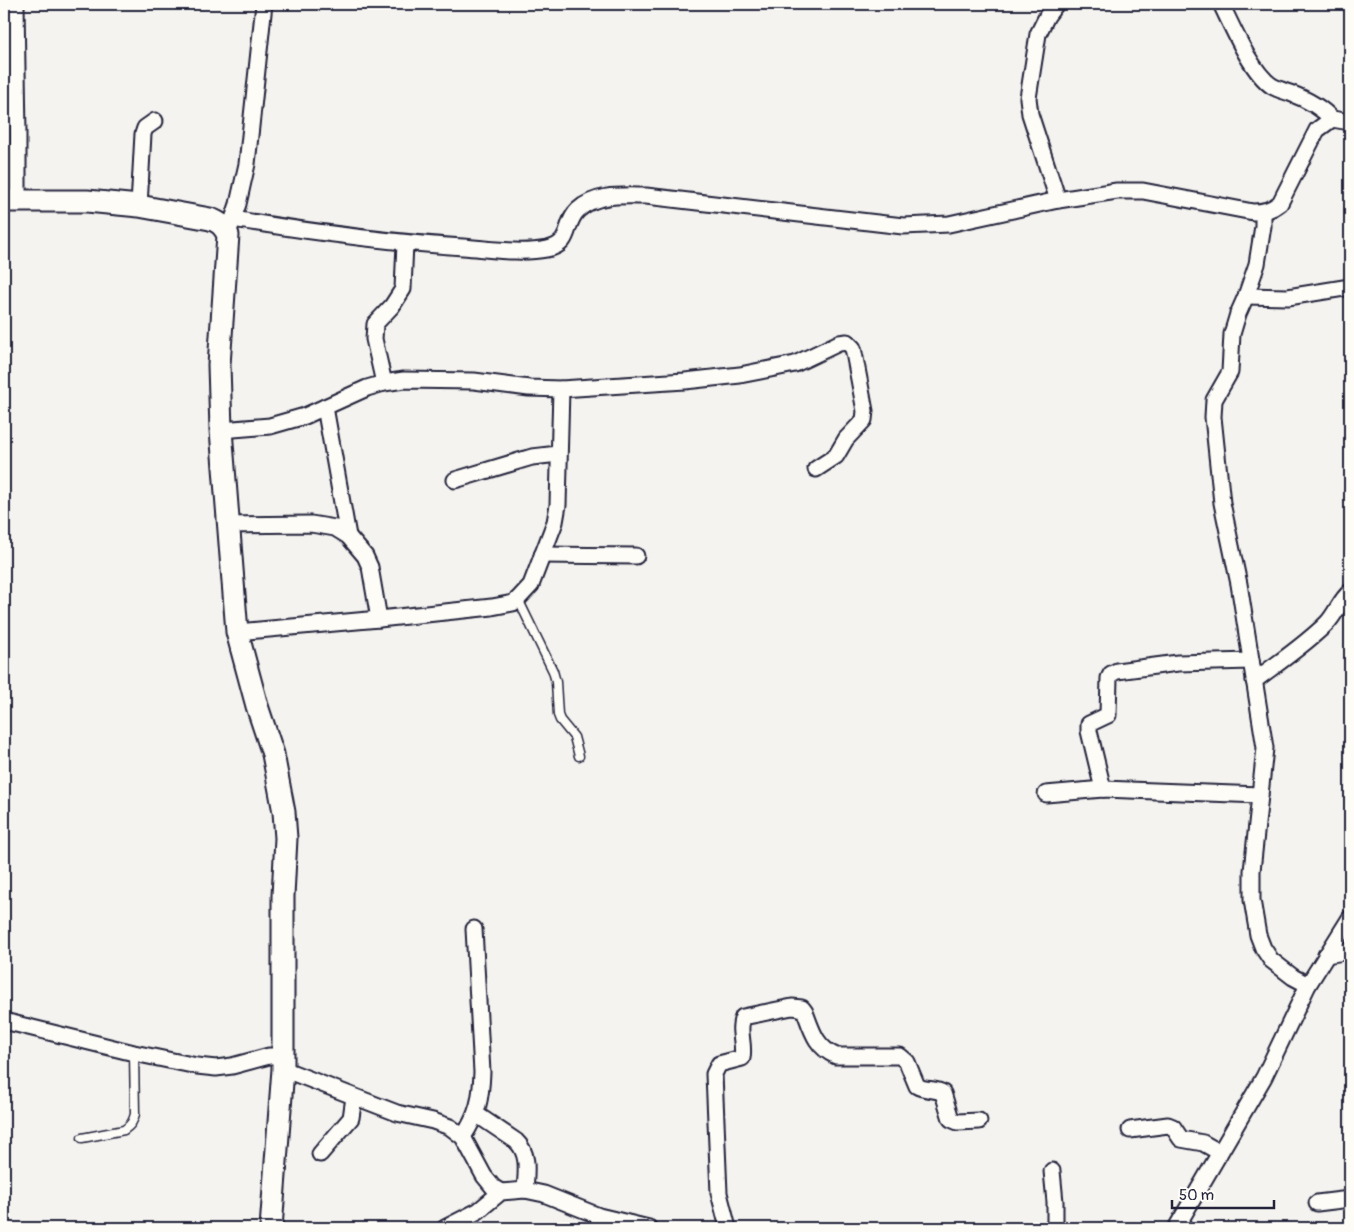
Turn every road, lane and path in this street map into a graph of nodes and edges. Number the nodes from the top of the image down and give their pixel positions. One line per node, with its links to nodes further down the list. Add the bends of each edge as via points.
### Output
1 (16, 4): 9 (street, via 18,135)
2 (264, 4): 12 (street, via 247,164)
3 (1056, 4): 8 (street, via 1038,34 1028,98 1030,114)
4 (1221, 4): 5 (street, via 1252,64 1262,76 1272,86 1305,98)
5 (1332, 119): 7 (street); 11 (street, via 1317,130 1280,203)
6 (155, 120): 10 (street, via 143,134)
7 (1350, 122)
8 (1058, 200): 11 (street, via 1116,191 1142,191); 13 (street, via 949,224 904,226 646,196 620,196 600,198 578,209 564,240 550,249 532,251)
9 (11, 201): 10 (street, via 87,201)
10 (139, 206): 12 (street, via 210,219)
11 (1264, 212): 15 (street, via 1257,264)
12 (231, 227): 13 (street); 19 (street, via 219,365)
13 (405, 243): 16 (street, via 402,289 375,324 374,339)
14 (1350, 287): 15 (street, via 1288,297)
15 (1246, 296): 31 (street, via 1232,334 1230,372 1214,400 1213,417 1222,503)
16 (384, 383): 17 (street, via 404,380 474,381 529,388); 18 (street)
17 (561, 388): 20 (street); 21 (street, via 740,375 795,364 838,343 847,342 853,348 864,420 846,439 836,456)
18 (325, 407): 19 (street, via 270,426); 24 (street)
19 (221, 430): 23 (street)
20 (558, 454): 22 (street, via 532,457); 25 (street, via 558,505)
21 (816, 469)
22 (455, 480)
23 (228, 525): 24 (street, via 311,524 335,528); 30 (street)
24 (348, 536): 29 (street, via 370,567)
25 (542, 555): 26 (street); 28 (street, via 531,585)
26 (636, 556)
27 (1350, 592): 32 (street, via 1330,620 1309,640)
28 (518, 599): 29 (street, via 492,607); 33 (lane, via 553,671 558,715 574,736)
29 (380, 619): 30 (street)
30 (237, 632): 44 (street, via 256,706 273,754 284,812)
31 (1251, 660): 32 (street); 34 (street, via 1178,662 1117,670 1111,674 1108,715 1089,724)
32 (1254, 681): 36 (street, via 1265,748)
33 (579, 756)
34 (1103, 789): 35 (street); 36 (street)
35 (1046, 794)
36 (1260, 795): 41 (street, via 1252,871 1252,900 1258,935 1271,960)
37 (1350, 918): 40 (street)
38 (474, 929): 46 (street, via 482,1072)
39 (1350, 951): 40 (street)
40 (1326, 955): 41 (street)
41 (1308, 985): 51 (street, via 1264,1077)
42 (4, 1021): 43 (street)
43 (134, 1053): 44 (street, via 216,1068 269,1056); 50 (lane, via 134,1121 124,1130)
44 (283, 1062): 45 (street); 58 (street)
45 (354, 1097): 49 (street, via 398,1113 433,1120); 52 (street, via 351,1118)
46 (476, 1114): 49 (street); 54 (street, via 522,1146 526,1160)
47 (979, 1121): 61 (street, via 951,1119 943,1093 916,1086 908,1062 900,1056 836,1056 826,1052 816,1039 802,1008 743,1017 740,1024 742,1058 719,1064 714,1074 720,1193)
48 (1130, 1130): 51 (street, via 1168,1124 1181,1139)
49 (463, 1137): 55 (street, via 484,1176)
50 (82, 1138)
51 (1220, 1152): 63 (street)
52 (320, 1154)
53 (1052, 1170): 62 (street)
54 (525, 1190): 55 (street); 60 (street, via 544,1194 599,1216)
55 (501, 1192): 59 (street, via 478,1211)
56 (1350, 1199): 57 (street)
57 (1317, 1203)
58 (271, 1228)
59 (445, 1228)
60 (649, 1228)
61 (728, 1228)
62 (1054, 1228)
63 (1176, 1228)

